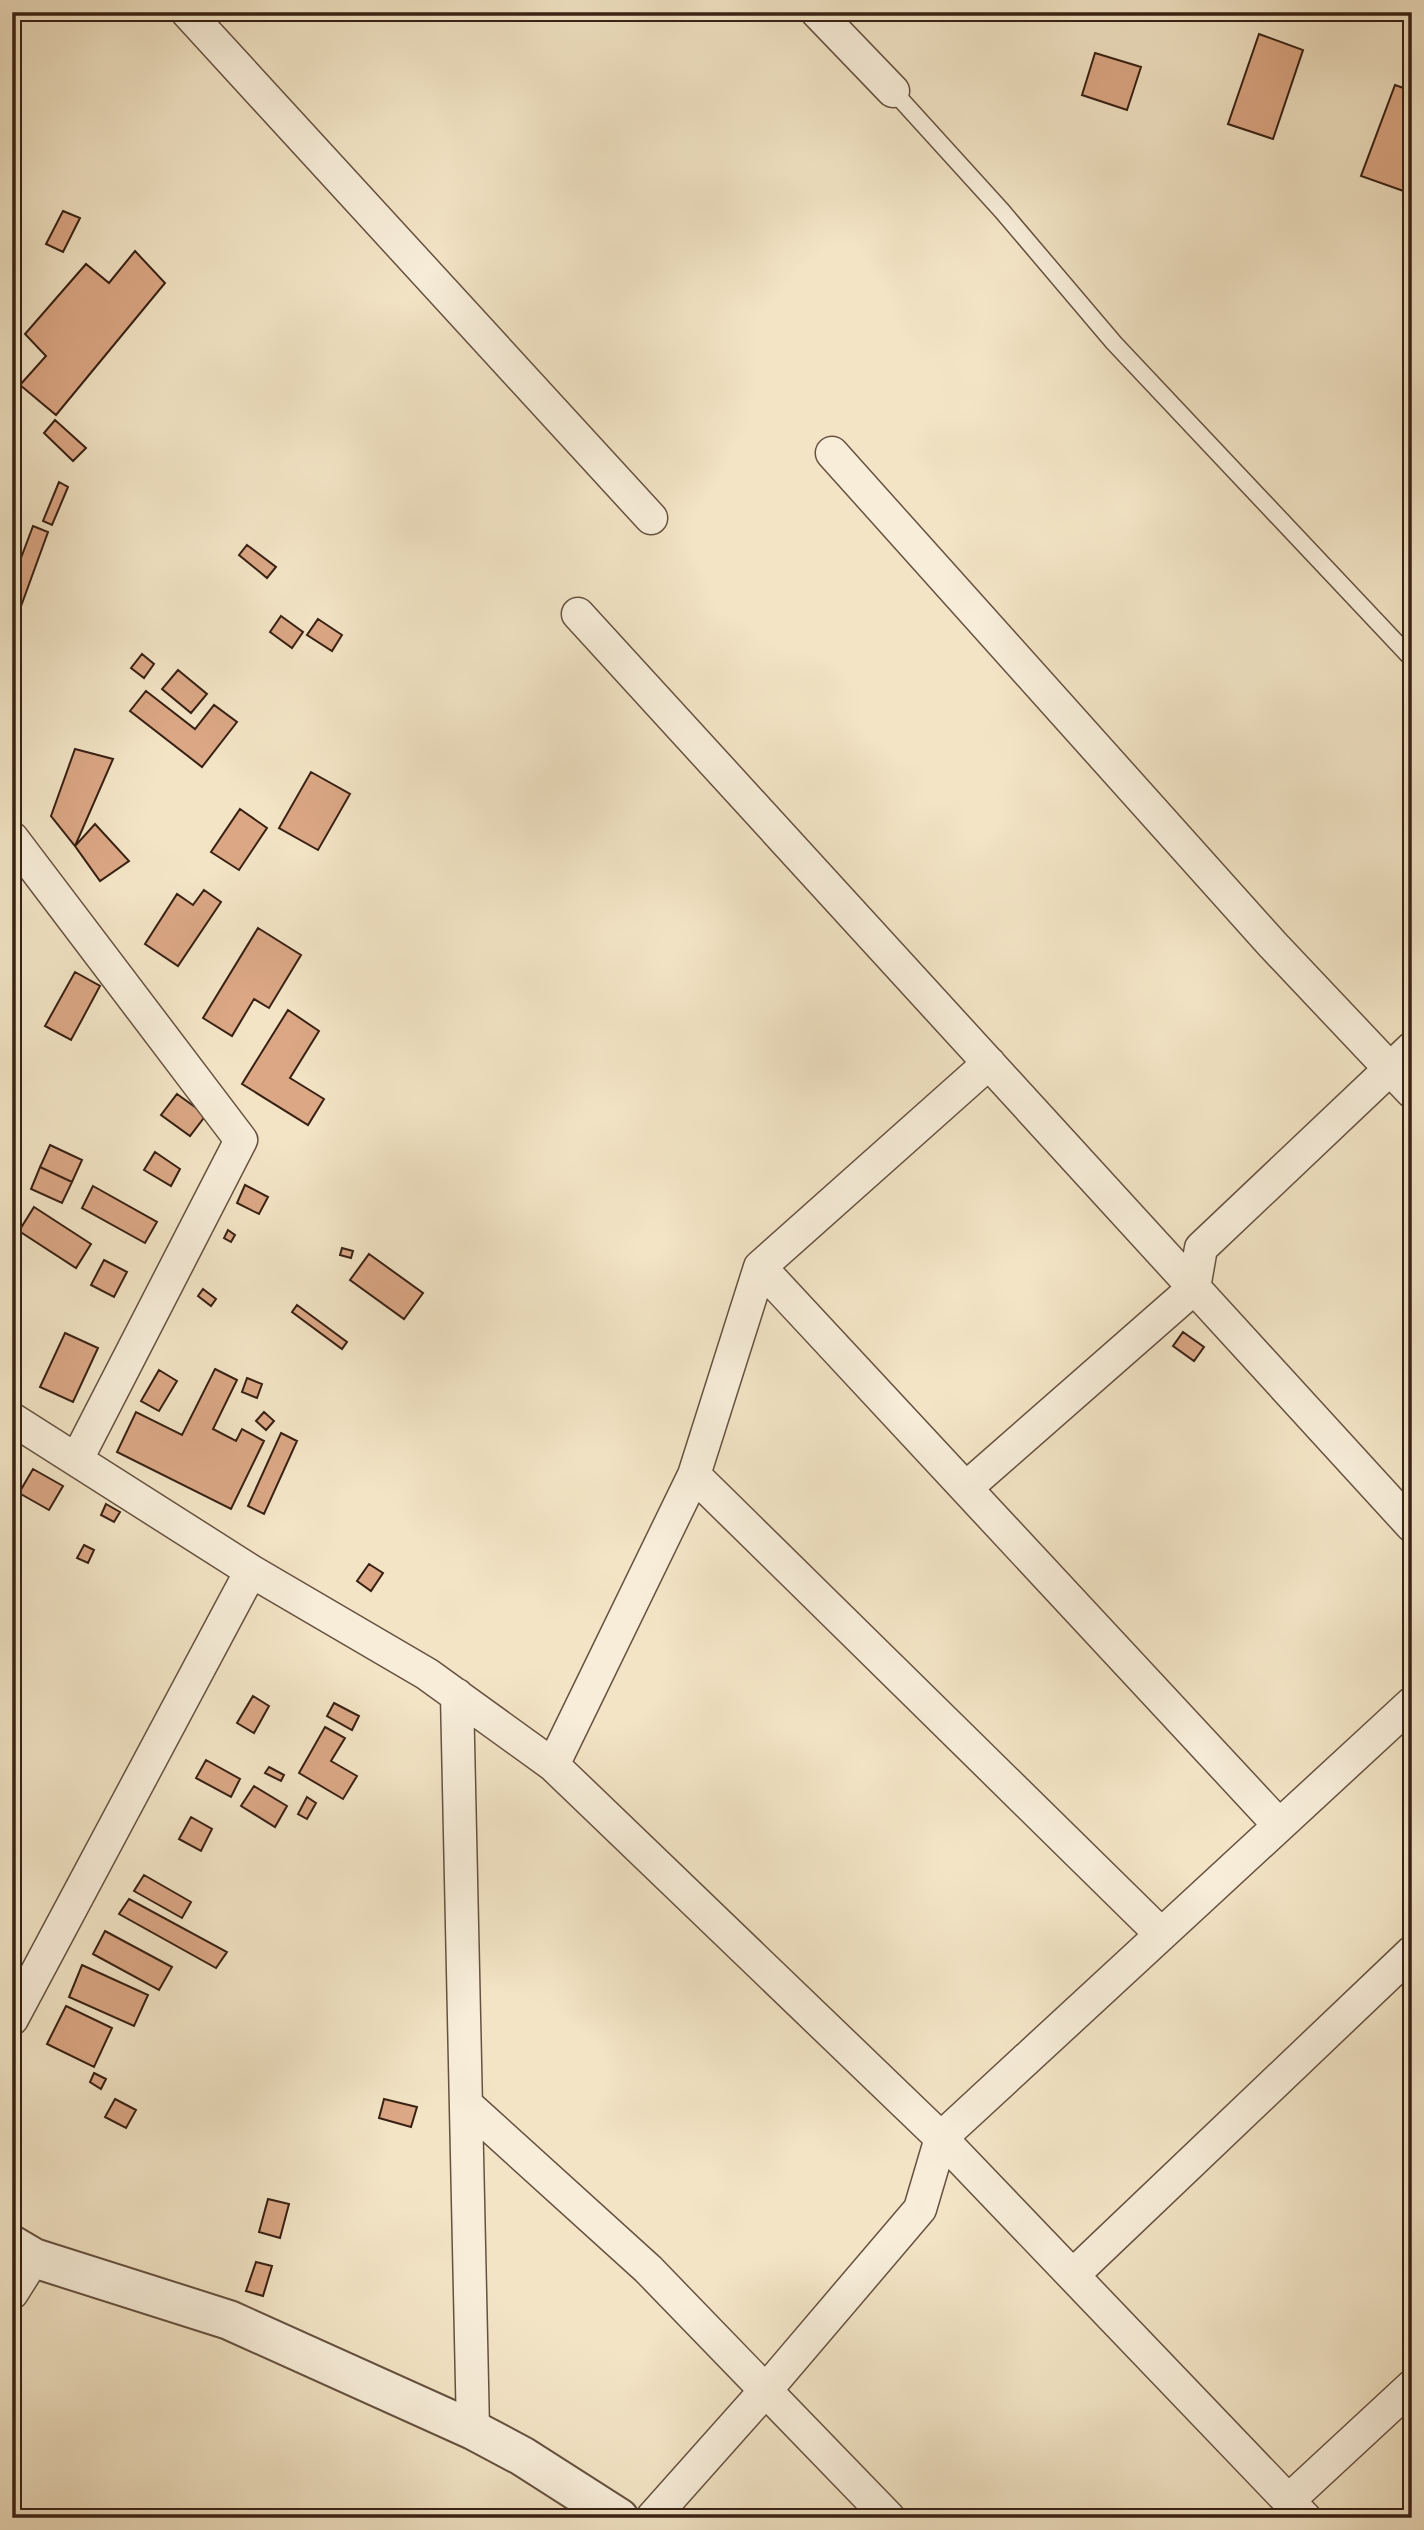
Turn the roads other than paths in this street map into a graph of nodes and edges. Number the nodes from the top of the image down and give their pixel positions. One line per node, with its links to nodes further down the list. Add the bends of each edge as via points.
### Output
1 (187, 12): 5 (street)
2 (817, 12): 3 (street)
3 (893, 91): 7 (lane, via 1114,343)
4 (832, 453): 9 (street, via 1273,945)
5 (651, 518)
6 (578, 614): 10 (street)
7 (1412, 659)
8 (12, 838): 15 (street, via 241,1140)
9 (1401, 1058): 11 (street); 13 (street, via 1201,1248)
10 (989, 1063): 12 (street); 13 (street)
11 (1412, 1092)
12 (760, 1267): 16 (street); 17 (street)
13 (1194, 1288): 17 (street); 18 (street)
14 (12, 1419): 15 (street)
15 (77, 1458): 19 (street)
16 (694, 1475): 22 (street); 24 (street)
17 (966, 1488): 23 (street)
18 (1412, 1526)
19 (251, 1571): 20 (street); 26 (street)
20 (457, 1695): 22 (street); 27 (street)
21 (1412, 1703): 23 (street)
22 (554, 1765): 28 (street)
23 (1279, 1825): 24 (street)
24 (1161, 1934): 28 (street)
25 (1412, 1952): 30 (street)
26 (12, 2019)
27 (466, 2104): 33 (street, via 648,2269); 34 (street)
28 (941, 2138): 30 (street); 33 (street, via 920,2209)
29 (23, 2252): 31 (street); 34 (street, via 229,2320)
30 (1073, 2275): 35 (street)
31 (12, 2293)
32 (1412, 2386): 35 (street)
33 (766, 2390): 37 (street); 38 (street)
34 (473, 2430): 36 (street)
35 (1297, 2509)
36 (619, 2518)
37 (652, 2518)
38 (889, 2518)

